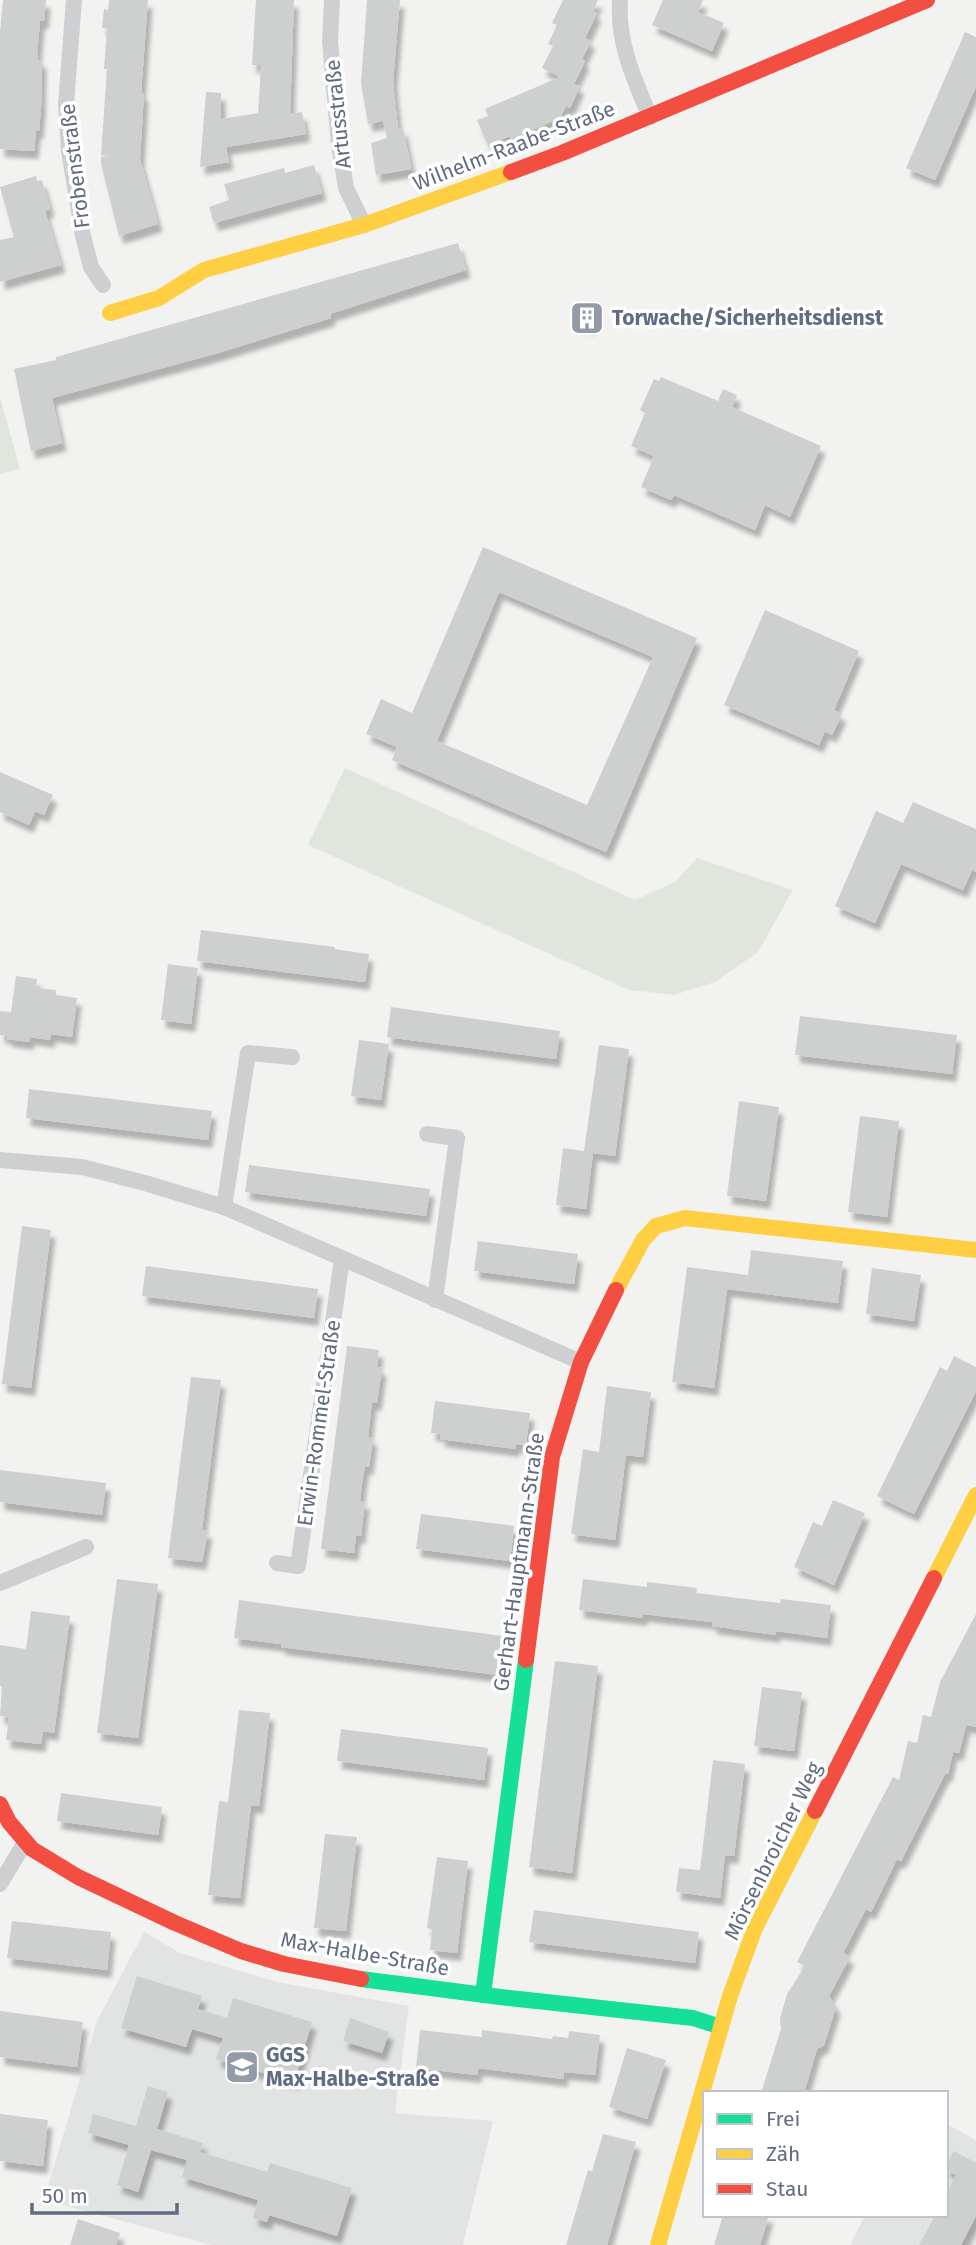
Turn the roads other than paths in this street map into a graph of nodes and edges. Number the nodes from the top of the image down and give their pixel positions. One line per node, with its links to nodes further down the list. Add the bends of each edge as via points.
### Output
1 (74, 0): 7 (street, Frobenstraße, via 66,104 69,151 83,236 91,267)
2 (332, 0): 6 (street, Artusstraße, via 330,41 339,145 346,188)
3 (620, 0): 5 (street, via 629,66)
4 (928, 0): 5 (street, Wilhelm-Raabe-Straße)
5 (650, 117): 6 (street, Wilhelm-Raabe-Straße)
6 (364, 225): 8 (street, Wilhelm-Raabe-Straße, via 204,270 159,298)
7 (103, 285)
8 (110, 313)
9 (292, 1056): 12 (street, via 248,1053)
10 (427, 1135): 15 (street, via 457,1138)
11 (0, 1160): 12 (street, via 82,1167)
12 (224, 1207): 14 (street)
13 (976, 1250): 16 (street, Gerhart-Hauptmann-Straße, via 685,1218 668,1221 643,1240)
14 (342, 1259): 15 (street); 19 (street, Erwin-Rommel-Straße, via 298,1566)
15 (435, 1300): 16 (street)
16 (581, 1363): 24 (street, Gerhart-Hauptmann-Straße, via 552,1457)
17 (976, 1495): 25 (street, Mörsenbroicher Weg, via 755,1928)
18 (86, 1547): 20 (street)
19 (277, 1563)
20 (0, 1583)
21 (0, 1804): 22 (street)
22 (24, 1844): 23 (street); 24 (street, Max-Halbe-Straße, via 75,1875 236,1948 282,1963 377,1982)
23 (0, 1884)
24 (483, 1995): 25 (street, Max-Halbe-Straße, via 693,2018)
25 (721, 2027): 26 (street, Mörsenbroicher Weg)
26 (658, 2245)

